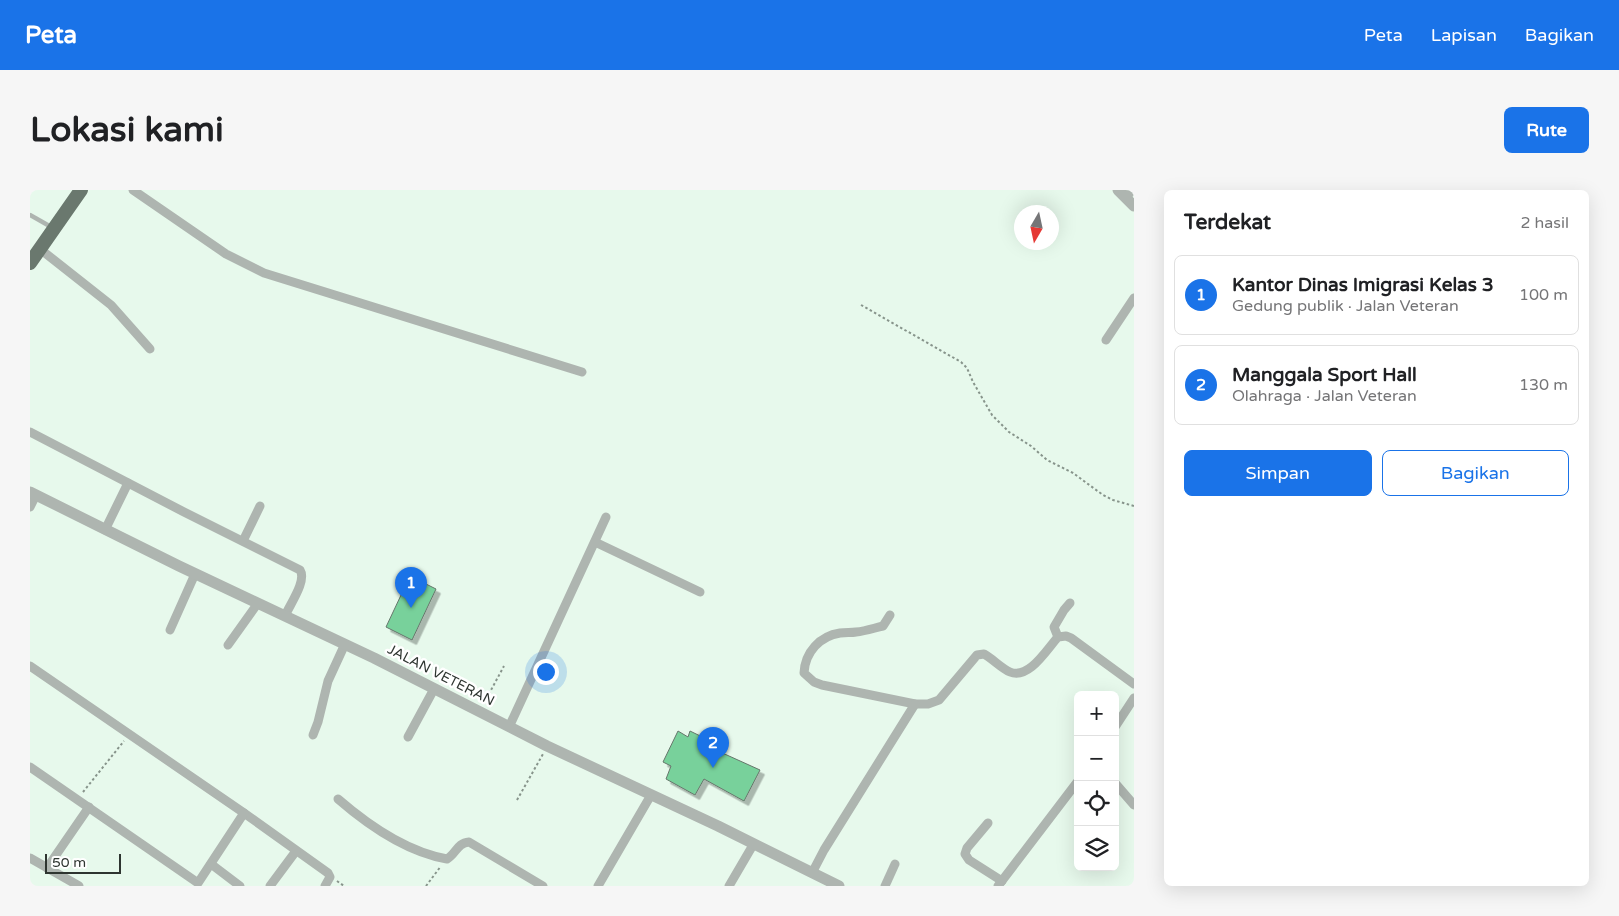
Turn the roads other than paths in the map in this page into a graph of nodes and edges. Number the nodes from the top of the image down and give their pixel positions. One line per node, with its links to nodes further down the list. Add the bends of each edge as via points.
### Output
1 (81, 190): 4 (highway)
2 (133, 190): 9 (street, via 226,254 264,273)
3 (30, 215): 4 (lane)
4 (54, 229): 5 (highway)
5 (34, 257): 8 (street, via 111,305)
6 (1134, 298): 7 (street)
7 (1106, 340)
8 (150, 349)
9 (582, 372)
10 (30, 432): 11 (street)
11 (128, 483): 16 (street); 17 (street)
12 (33, 494): 14 (street); 16 (street, JALAN VETERAN)
13 (260, 506): 17 (street)
14 (30, 507)
15 (606, 517): 18 (street)
16 (105, 530): 19 (street, JALAN VETERAN)
17 (243, 541): 24 (street, via 302,573)
18 (595, 542): 20 (street); 35 (street)
19 (195, 574): 21 (street, JALAN VETERAN); 25 (street)
20 (700, 592)
21 (258, 603): 24 (street, JALAN VETERAN); 28 (street)
22 (1070, 603): 26 (street, via 1054,627)
23 (890, 615): 33 (street, via 883,626 841,632 817,644 810,650 804,673 822,685)
24 (285, 616): 27 (street, JALAN VETERAN)
25 (170, 630)
26 (1058, 637): 30 (street, via 1071,638); 33 (street, via 1026,672 1009,672 980,653 939,700)
27 (345, 644): 31 (street, JALAN VETERAN); 36 (street, via 328,681)
28 (228, 645)
29 (30, 666): 45 (street)
30 (1134, 684)
31 (434, 689): 35 (street, JALAN VETERAN); 37 (street)
32 (1134, 698): 34 (street)
33 (915, 704): 53 (street)
34 (1119, 721)
35 (509, 727): 41 (street, JALAN VETERAN)
36 (313, 735)
37 (408, 737)
38 (30, 767): 44 (street)
39 (1074, 786): 54 (street)
40 (1119, 788): 43 (street)
41 (651, 795): 47 (street, JALAN VETERAN); 61 (street)
42 (338, 799): 60 (street, via 373,827 407,845 447,858 461,844 469,842)
43 (1134, 805)
44 (89, 807): 52 (street); 55 (street)
45 (244, 813): 48 (street); 50 (street)
46 (988, 823): 54 (street, via 966,848 965,854)
47 (753, 845): 53 (street, JALAN VETERAN); 62 (street)
48 (296, 851): 58 (street); 59 (street, via 330,875)
49 (30, 858): 52 (street)
50 (211, 864): 55 (street); 57 (street)
51 (895, 864): 64 (street)
52 (47, 868): 56 (street)
53 (812, 873): 63 (street, JALAN VETERAN)
54 (1000, 884)
55 (197, 885)
56 (79, 886)
57 (240, 886)
58 (270, 886)
59 (325, 886)
60 (543, 886)
61 (598, 886)
62 (728, 886)
63 (839, 886)
64 (884, 886)

